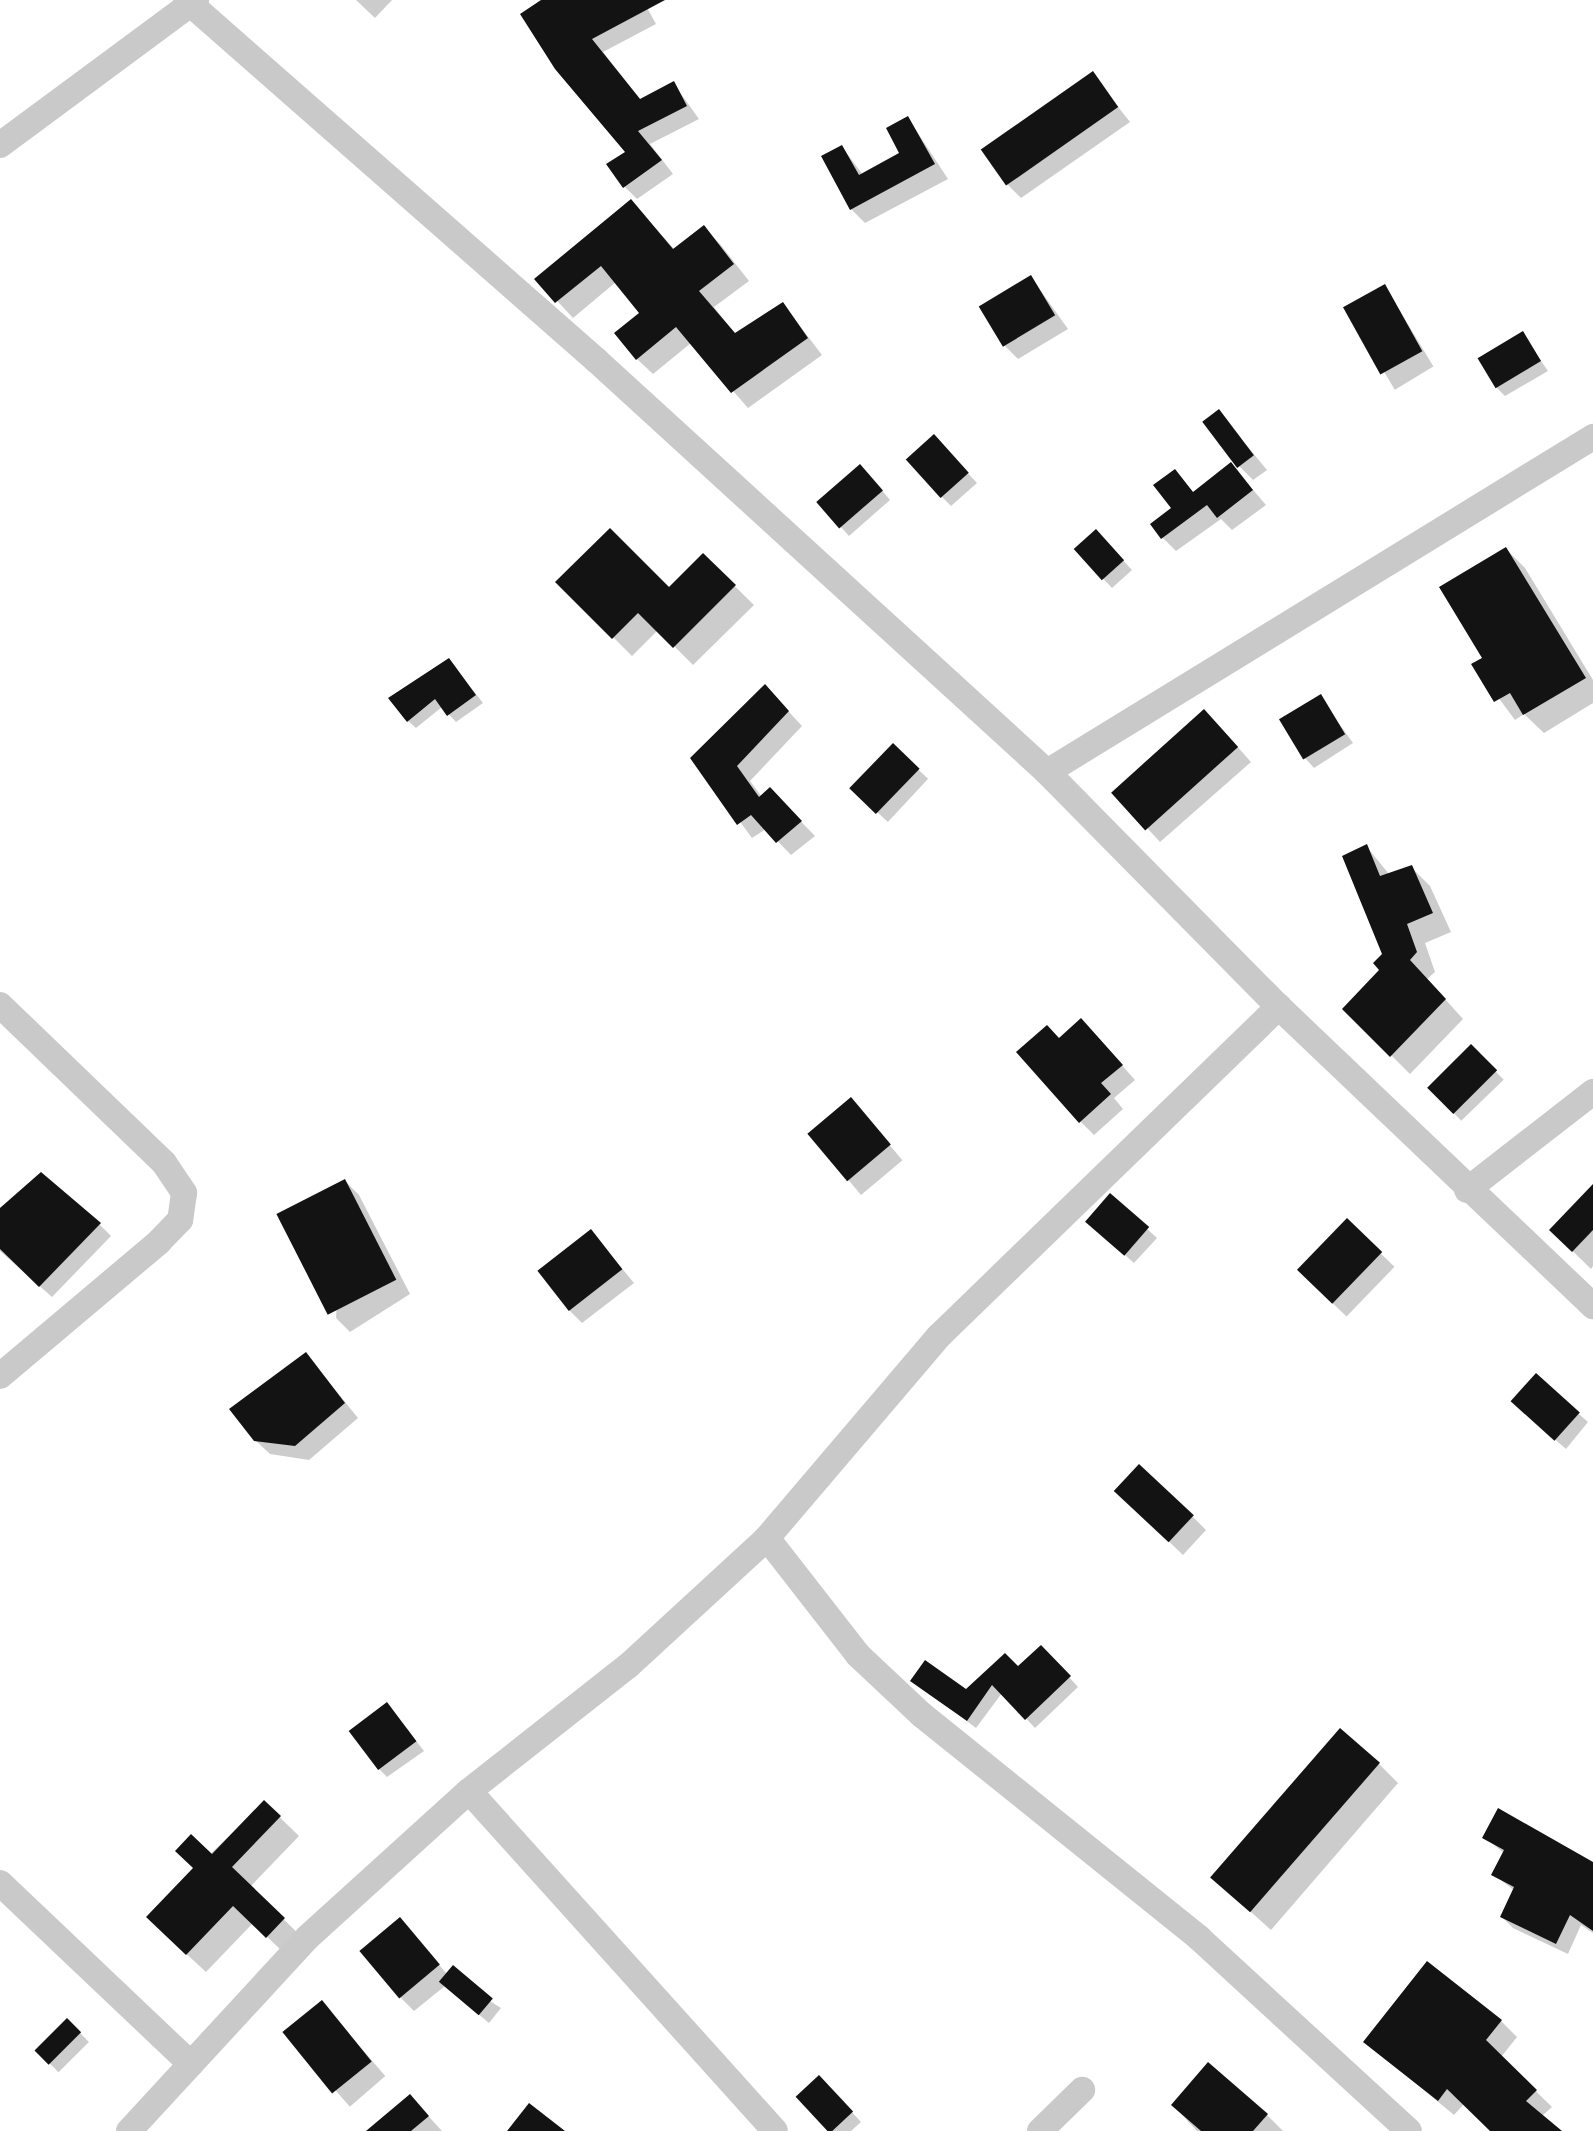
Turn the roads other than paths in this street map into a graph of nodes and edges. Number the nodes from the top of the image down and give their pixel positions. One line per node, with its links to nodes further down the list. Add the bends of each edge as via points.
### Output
1 (190, 1): 2 (street); 4 (street, via 596,360)
2 (0, 145)
3 (1593, 437): 4 (street)
4 (1046, 772): 6 (street)
5 (0, 1005): 10 (street, via 164,1163 184,1193 180,1220 159,1242)
6 (1279, 1007): 8 (street); 11 (street, via 938,1337)
7 (1593, 1092): 8 (street)
8 (1467, 1190): 9 (street)
9 (1593, 1306)
10 (0, 1376)
11 (766, 1538): 12 (street, via 628,1666); 19 (street, via 858,1655 922,1715 1199,1938)
12 (469, 1791): 14 (street, via 308,1937); 17 (street)
13 (0, 1884): 14 (street)
14 (191, 2064): 16 (street)
15 (1082, 2090): 18 (street)
16 (129, 2131)
17 (775, 2131)
18 (1040, 2131)
19 (1409, 2131)

